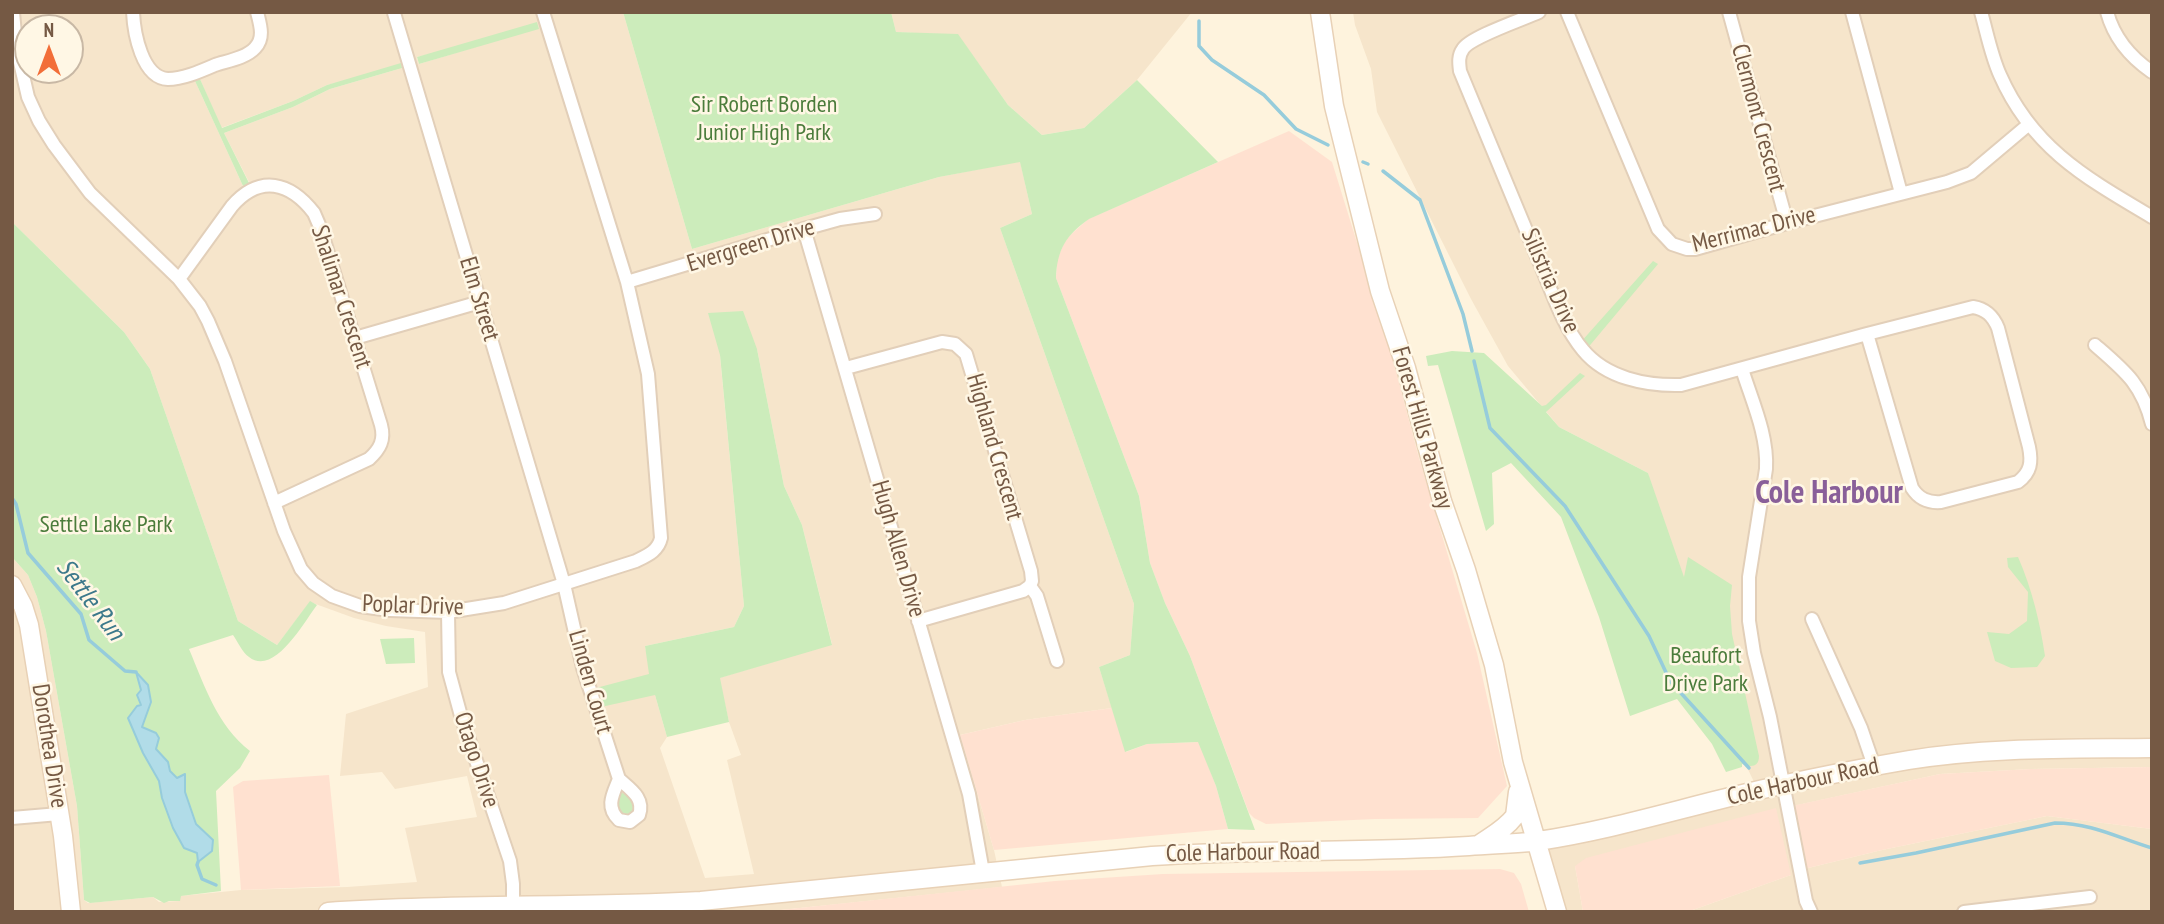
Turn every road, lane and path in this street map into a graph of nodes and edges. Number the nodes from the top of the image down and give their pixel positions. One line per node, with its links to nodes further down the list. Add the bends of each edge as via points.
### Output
1 (13, 12): 20 (street, Poplar Drive, via 28,97 39,121 90,192)
2 (133, 12): 3 (street, via 150,71 170,79 255,48 262,31)
3 (257, 12)
4 (543, 12): 21 (street, Poplar Drive)
5 (1320, 12): 40 (main road, Forest Hills Parkway, via 1334,106 1380,290 1494,665)
6 (1539, 12): 27 (street, Silistria Drive, via 1470,41 1459,64 1567,325 1592,359 1612,373 1643,383 1681,385)
7 (1567, 12): 18 (street, Merrimac Drive, via 1665,238 1682,248 1695,249)
8 (1729, 12): 18 (street, Clermont Crescent)
9 (1852, 12): 15 (street)
10 (1981, 12): 14 (street, via 2000,75)
11 (2107, 12): 13 (street, via 2124,46)
12 (394, 13): 22 (street, Elm Street)
13 (2152, 72)
14 (2028, 125): 15 (street, Merrimac Drive, via 1971,173); 17 (street, via 2075,168)
15 (1901, 193): 18 (street, Merrimac Drive)
16 (875, 214): 19 (street, Evergreen Drive)
17 (2152, 217)
18 (1787, 223)
19 (804, 229): 21 (street, Evergreen Drive); 26 (street, Hugh Allen Drive)
20 (179, 279): 24 (street, Shalimar Crescent, via 240,197 263,186 283,187 304,200 314,213); 29 (street, Poplar Drive, via 216,338)
21 (627, 282): 30 (street, Poplar Drive, via 648,374 661,537 647,556)
22 (480, 302): 24 (street); 30 (street, Elm Street)
23 (1867, 334): 23 (street, Silistria Drive, via 1968,308 1987,312 1997,328 2029,447 2031,461 2026,474 2010,485 1941,502 1917,495); 27 (street, Silistria Drive)
24 (355, 338): 29 (street, Shalimar Crescent, via 382,428 382,442 364,462)
25 (2095, 345): 28 (street, via 2132,378)
26 (846, 368): 32 (street, Highland Crescent, via 942,342 963,350 1031,572); 35 (street, Hugh Allen Drive)
27 (1742, 369): 41 (street, via 1766,455 1749,579 1749,621)
28 (2152, 424)
29 (274, 503): 33 (street, Poplar Drive, via 301,569 322,591 360,606)
30 (564, 584): 33 (street, Poplar Drive, via 504,603); 39 (street, Linden Court, via 583,668)
31 (12, 585): 42 (main road, Dorothea Drive, via 29,625)
32 (1030, 586): 35 (street); 36 (street, Highland Crescent)
33 (448, 611): 48 (street, Otago Drive, via 449,672 510,861)
34 (1812, 619): 38 (street)
35 (918, 621): 46 (street, Hugh Allen Drive, via 969,794)
36 (1057, 662)
37 (2152, 748): 38 (main road, Cole Harbour Road, via 1944,755)
38 (1874, 766): 41 (main road, Cole Harbour Road)
39 (619, 779)
40 (1519, 785): 44 (main road, Forest Hills Parkway); 45 (main road, via 1515,816)
41 (1783, 785): 44 (main road, Cole Harbour Road); 52 (street)
42 (59, 814): 43 (street); 49 (main road, Dorothea Drive)
43 (12, 818)
44 (1536, 841): 45 (main road, Cole Harbour Road); 51 (main road, Forest Hills Parkway)
45 (1478, 845): 46 (main road, Cole Harbour Road, via 1211,852)
46 (983, 872): 48 (main road, Cole Harbour Road, via 701,901)
47 (2090, 897): 53 (street)
48 (513, 906): 50 (main road, Cole Harbour Road)
49 (71, 912)
50 (328, 912)
51 (1557, 912)
52 (1811, 912)
53 (1964, 912)

